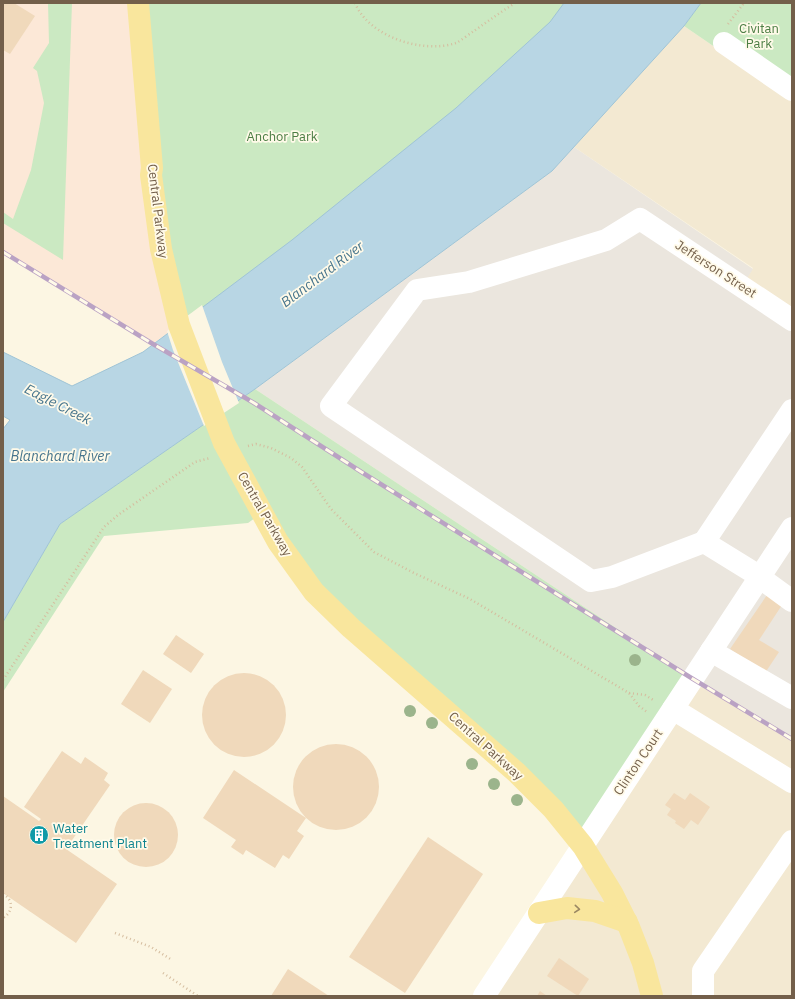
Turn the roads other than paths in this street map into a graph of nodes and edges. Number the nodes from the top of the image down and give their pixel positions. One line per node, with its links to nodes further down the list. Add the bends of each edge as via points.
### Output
1 (138, 3): 15 (main road, Central Parkway, via 151,175 161,249 180,325 224,443 278,542 314,592 351,628 517,773 553,809)
2 (724, 43): 3 (street)
3 (792, 90)
4 (792, 320): 7 (street, Jefferson Street, via 640,219 606,240 469,282 417,290 331,406 592,581 612,577)
5 (792, 410): 7 (street)
6 (792, 528): 8 (street, Clinton Court)
7 (704, 542): 8 (street)
8 (759, 578): 9 (street); 10 (street, Clinton Court)
9 (792, 601)
10 (711, 652): 11 (street); 12 (street, Clinton Court)
11 (792, 698)
12 (673, 709): 13 (street); 15 (street, Clinton Court)
13 (792, 782)
14 (792, 841): 20 (street, via 703,971)
15 (583, 846): 16 (street, Clinton Court); 17 (main road, Central Parkway)
16 (539, 914): 17 (main road, one-way to 17, via 567,908 595,911); 18 (street, Clinton Court)
17 (627, 922): 19 (main road, Central Parkway, via 643,963)
18 (484, 996)
19 (652, 996)
20 (704, 996)

